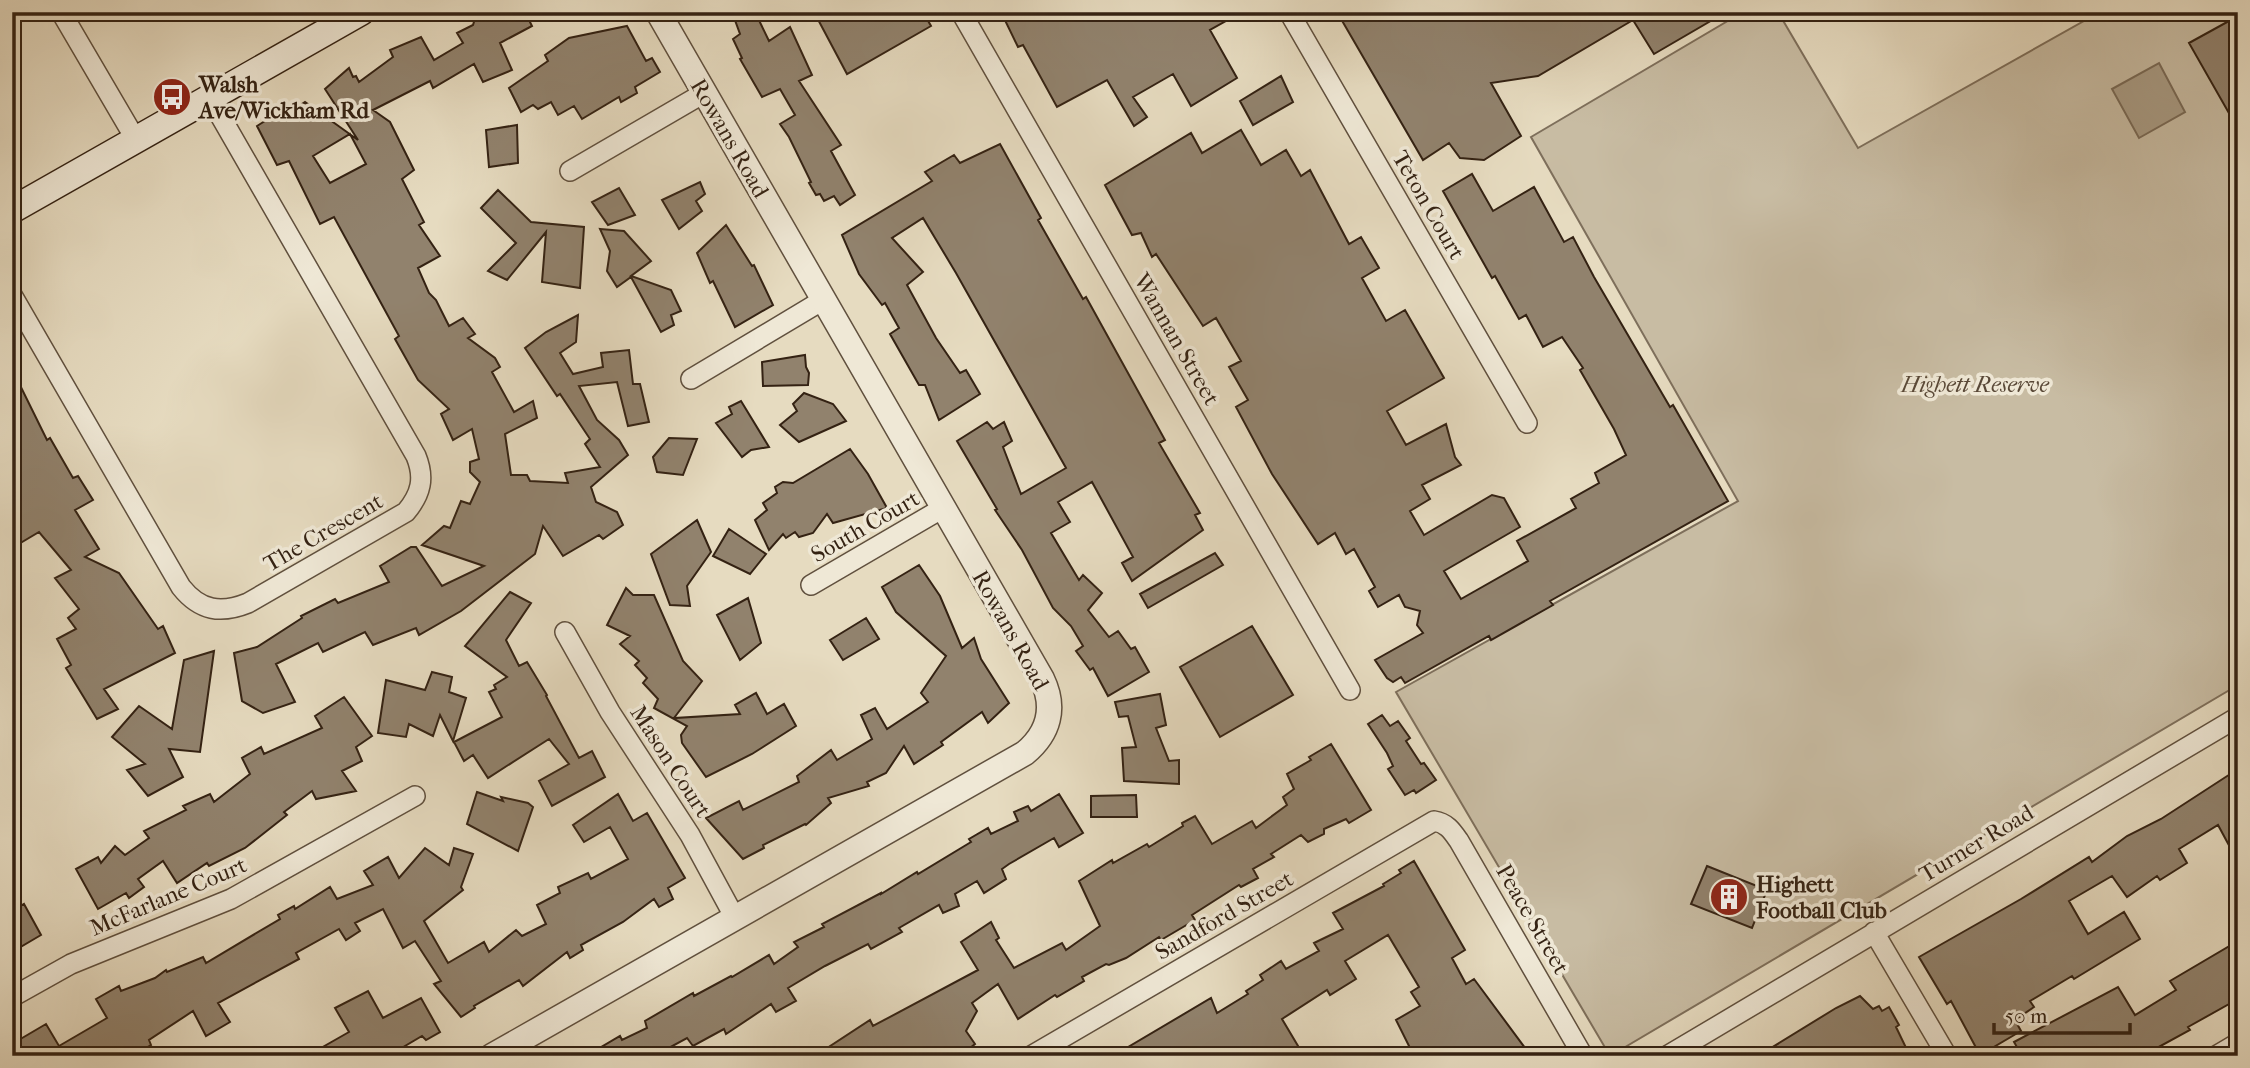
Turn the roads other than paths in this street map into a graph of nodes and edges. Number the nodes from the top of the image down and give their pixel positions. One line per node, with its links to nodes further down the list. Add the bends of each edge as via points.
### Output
1 (61, 12): 8 (street)
2 (658, 12): 6 (street, Rowans Road)
3 (961, 12): 18 (street, Wannan Street)
4 (1289, 12): 14 (street, Teton Court)
5 (355, 14): 7 (main road)
6 (704, 93): 9 (street); 12 (street, Rowans Road)
7 (210, 98): 8 (main road); 11 (street, The Crescent, via 416,456 422,485 406,512 248,603 230,610 206,609 181,587)
8 (136, 140): 10 (main road)
9 (570, 171)
10 (12, 210)
11 (12, 295)
12 (823, 300): 13 (street); 15 (street, Rowans Road)
13 (691, 379)
14 (1527, 423)
15 (943, 508): 16 (street, South Court); 22 (street, Rowans Road, via 1046,687 1050,707 1044,732 1025,753)
16 (811, 586)
17 (565, 632): 22 (street, Mason Court, via 610,712 690,835)
18 (1350, 690)
19 (2238, 717): 23 (street, Turner Road)
20 (415, 796): 24 (street, McFarlane Court, via 231,899 71,964)
21 (1442, 822): 26 (street, Peace Street, via 1459,841); 28 (street, Sandford Street, via 1425,825)
22 (735, 918): 27 (street, Rowans Road)
23 (1874, 932): 29 (street, Turner Road); 30 (street)
24 (12, 997)
25 (2238, 1043): 31 (street)
26 (1583, 1052)
27 (492, 1056)
28 (1031, 1056)
29 (1667, 1056)
30 (1947, 1056)
31 (2216, 1056)

